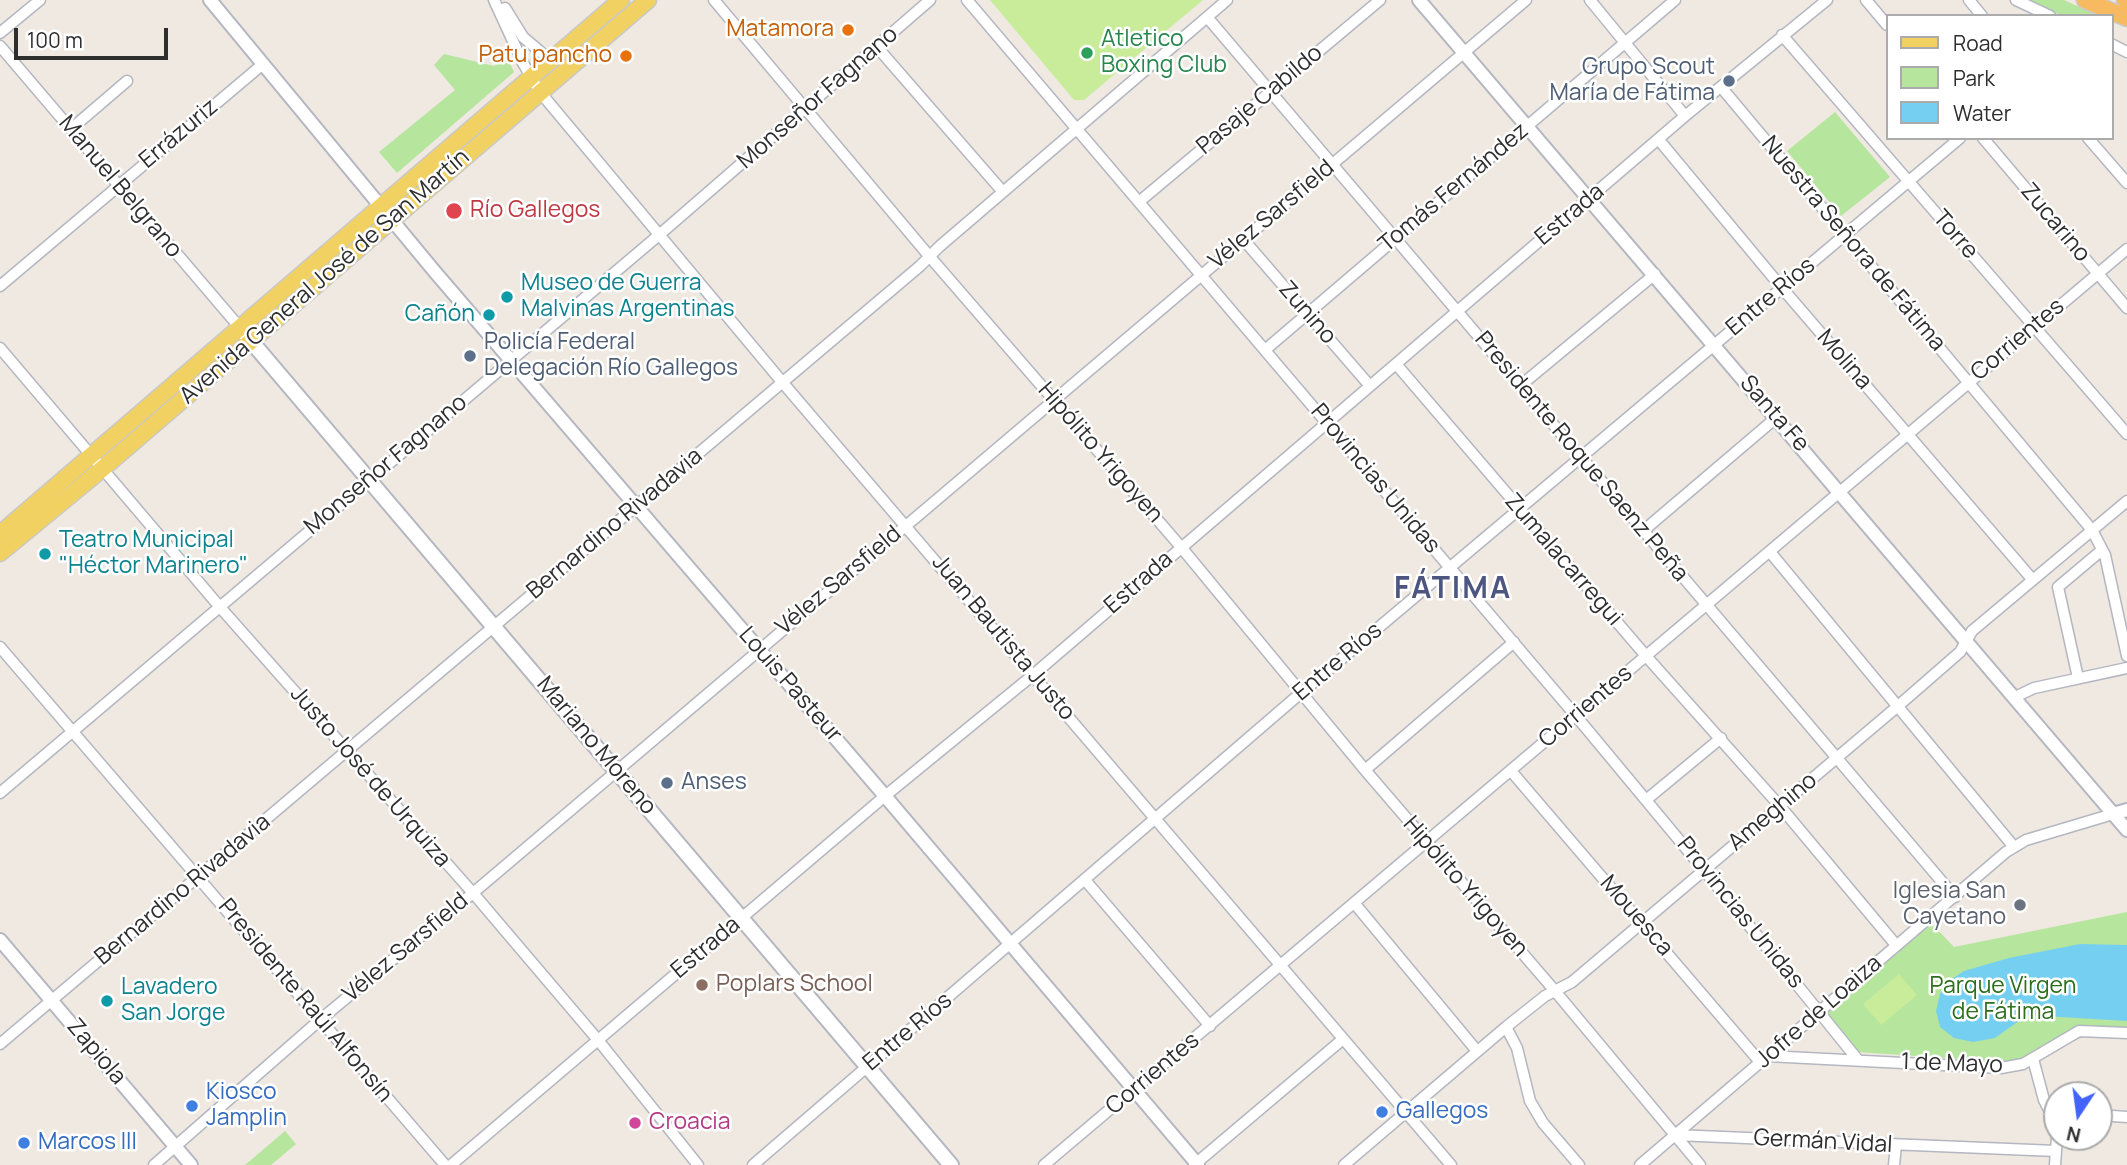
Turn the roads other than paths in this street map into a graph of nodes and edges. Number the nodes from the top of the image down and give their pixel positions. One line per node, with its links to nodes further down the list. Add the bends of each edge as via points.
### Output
1 (40, 0): 26 (street)
2 (210, 0): 33 (street, Louis Pasteur)
3 (495, 0): 34 (street, Juan Bautista Justo)
4 (501, 0): 32 (street, via 523,37)
5 (621, 0): 32 (main road, Avenida General José de San Martín)
6 (648, 0): 38 (main road, Avenida General José de San Martín)
7 (714, 0): 39 (street, Hipólito Yrigoyen)
8 (930, 0): 30 (street, Monseñor Fagnano)
9 (967, 0): 42 (street, Provincias Unidas)
10 (1227, 0): 23 (street, Bernardino Rivadavia)
11 (1380, 0): 37 (street, Pasaje Cabildo)
12 (1419, 0): 31 (street, Santa Fe)
13 (1526, 0): 31 (street, Vélez Sarsfield)
14 (1590, 0): 28 (street)
15 (1675, 0): 28 (street, Tomás Fernández)
16 (1827, 0): 27 (street, Estrada)
17 (1866, 0): 25 (street)
18 (1969, 0): 21 (street)
19 (2016, 0): 22 (street)
20 (2085, 0): 24 (highway)
21 (1980, 14)
22 (2046, 14)
23 (1207, 17): 37 (street, Presidente Roque Saenz Peña); 42 (street, Bernardino Rivadavia)
24 (2127, 18)
25 (1885, 23)
26 (0, 33)
27 (1782, 35): 36 (street, Estrada); 49 (street, Torre)
28 (1625, 42): 40 (street); 41 (street, Tomás Fernández)
29 (0, 46): 43 (street, Manuel Belgrano)
30 (877, 47): 39 (street, Monseñor Fagnano); 52 (street)
31 (1465, 53): 41 (street, Santa Fe); 48 (street, Vélez Sarsfield)
32 (550, 60): 34 (main road, Avenida General José de San Martín)
33 (263, 64): 51 (street, Errázuriz); 55 (street, Louis Pasteur)
34 (530, 77): 38 (street, Juan Bautista Justo); 55 (main road, Avenida General José de San Martín)
35 (127, 81): 43 (street)
36 (1721, 87): 40 (street, Estrada); 56 (street, Nuestra Señora de Fátima)
37 (1270, 91): 48 (street, Presidente Roque Saenz Peña); 54 (street, Pasaje Cabildo)
38 (540, 92): 55 (main road, Avenida General José de San Martín); 57 (street, Juan Bautista Justo)
39 (807, 108): 57 (street, Monseñor Fagnano); 61 (street, Hipólito Yrigoyen)
40 (1685, 116): 44 (street, Estrada)
41 (1527, 125): 53 (street, Santa Fe); 58 (street, Tomás Fernández)
42 (1077, 128): 52 (street, Bernardino Rivadavia); 54 (street, Provincias Unidas)
43 (71, 129): 51 (street, Manuel Belgrano)
44 (1659, 140): 53 (street, Estrada); 66 (street, Molina)
45 (1958, 140): 49 (street, Entre Ríos)
46 (1985, 140): 63 (street, Zucarino)
47 (2090, 140): 50 (street)
48 (1332, 164): 58 (street, Presidente Roque Saenz Peña); 59 (street, Vélez Sarsfield)
49 (1908, 181): 56 (street, Entre Ríos); 70 (street, Torre)
50 (2127, 183)
51 (118, 185): 65 (street, Errázuriz); 71 (street, Manuel Belgrano)
52 (1003, 192): 61 (street, Bernardino Rivadavia)
53 (1590, 198): 62 (street, Santa Fe); 68 (street, Estrada)
54 (1140, 201): 64 (street, Provincias Unidas)
55 (386, 213): 71 (main road, Avenida General José de San Martín); 75 (street, Louis Pasteur)
56 (1845, 234): 66 (street, Entre Ríos); 77 (street, Nuestra Señora de Fátima)
57 (659, 236): 75 (street, Monseñor Fagnano); 78 (street, Juan Bautista Justo)
58 (1395, 238): 68 (street, Presidente Roque Saenz Peña); 69 (street, Tomás Fernández)
59 (1243, 239): 64 (street, Vélez Sarsfield); 69 (street, Zunino)
60 (2127, 249): 63 (street, Corrientes)
61 (930, 257): 78 (street, Bernardino Rivadavia); 81 (street, Hipólito Yrigoyen)
62 (1655, 274): 72 (street, Santa Fe); 80 (street)
63 (2098, 274): 67 (street, Zucarino); 70 (street, Corrientes)
64 (1201, 275): 74 (street, Provincias Unidas); 81 (street, Vélez Sarsfield)
65 (0, 286)
66 (1782, 288): 72 (street, Entre Ríos); 84 (street, Molina)
67 (2127, 308)
68 (1457, 311): 76 (street, Estrada); 80 (street, Presidente Roque Saenz Peña)
69 (1308, 313): 74 (street, Tomás Fernández); 79 (street, Zunino)
70 (2034, 327): 77 (street, Corrientes); 85 (street, Torre)
71 (246, 335): 87 (main road, Avenida General José de San Martín); 88 (main road, Mariano Moreno)
72 (1714, 345): 82 (street, Santa Fe); 86 (street, Entre Ríos)
73 (0, 348): 87 (street, Justo José de Urquiza)
74 (1265, 349): 83 (street, Provincias Unidas)
75 (510, 360): 88 (street, Monseñor Fagnano); 91 (street, Louis Pasteur)
76 (1396, 364): 79 (street, Estrada); 92 (street, Zumalacarregui)
77 (1970, 382): 84 (street, Corrientes); 94 (street, Nuestra Señora de Fátima)
78 (783, 383): 91 (street, Bernardino Rivadavia); 93 (street, Juan Bautista Justo)
79 (1370, 386): 83 (street, Estrada)
80 (1520, 386): 86 (street, Presidente Roque Saenz Peña)
81 (1053, 400): 93 (street, Vélez Sarsfield); 97 (street, Hipólito Yrigoyen)
82 (1777, 417): 89 (street, Santa Fe); 95 (street)
83 (1328, 423): 97 (street, Estrada); 101 (street, Provincias Unidas)
84 (1908, 434): 89 (street, Corrientes); 102 (street, Molina)
85 (2127, 434)
86 (1581, 457): 92 (street, Entre Ríos); 95 (street, Presidente Roque Saenz Peña)
87 (97, 463): 96 (main road, Avenida General José de San Martín); 100 (main road, Avenida General José de San Martín); 103 (street, Justo José de Urquiza)
88 (369, 479): 103 (street, Monseñor Fagnano); 105 (main road, Mariano Moreno)
89 (1840, 491): 99 (street, Corrientes); 106 (street, Santa Fe)
90 (2127, 501): 94 (street, Ameghino)
91 (635, 506): 105 (street, Bernardino Rivadavia); 109 (street, Louis Pasteur)
92 (1519, 509): 101 (street, Entre Ríos); 110 (street, Zumalacarregui)
93 (906, 524): 109 (street, Vélez Sarsfield); 113 (street, Juan Bautista Justo)
94 (2092, 530): 98 (street, Nuestra Señora de Fátima); 102 (street, Ameghino)
95 (1643, 531): 104 (street, Presidente Roque Saenz Peña)
96 (0, 534)
97 (1181, 547): 113 (street, Estrada); 115 (street, Hipólito Yrigoyen)
98 (2102, 550): 111 (street, Nuestra Señora de Fátima); 114 (street, via 2058,587)
99 (1770, 552): 104 (street, Corrientes); 117 (street)
100 (0, 553)
101 (1450, 567): 107 (street, Provincias Unidas); 115 (street, Entre Ríos)
102 (2032, 579): 106 (street, Ameghino)
103 (219, 606): 119 (street, Monseñor Fagnano); 121 (street, Justo José de Urquiza)
104 (1707, 606): 110 (street, Corrientes); 122 (street, Presidente Roque Saenz Peña)
105 (494, 627): 121 (street, Bernardino Rivadavia); 124 (main road, Mariano Moreno)
106 (1966, 640): 116 (street, Santa Fe); 117 (street, Ameghino, via 1960,652)
107 (1514, 642): 118 (street, Provincias Unidas); 123 (street)
108 (0, 647): 119 (street, Presidente Raúl Alfonsín)
109 (758, 649): 124 (street, Vélez Sarsfield); 127 (street, Louis Pasteur)
110 (1646, 656): 118 (street, Corrientes); 120 (street, Zumalacarregui)
111 (2127, 656)
112 (2127, 668): 114 (street)
113 (1033, 675): 127 (street, Estrada); 132 (street, Juan Bautista Justo)
114 (2078, 678): 116 (street)
115 (1302, 692): 123 (street, Hipólito Yrigoyen); 132 (street, Entre Ríos)
116 (2015, 697): 131 (street, Santa Fe)
117 (1898, 706): 122 (street, Ameghino); 135 (street)
118 (1576, 716): 125 (street, Corrientes); 128 (street, Provincias Unidas)
119 (73, 732): 126 (street, Monseñor Fagnano); 137 (street, Presidente Raúl Alfonsín)
120 (1721, 738): 128 (street); 129 (street, Zumalacarregui)
121 (347, 751): 137 (street, Bernardino Rivadavia); 139 (street, Justo José de Urquiza)
122 (1837, 758): 129 (street, Ameghino); 140 (street, Presidente Roque Saenz Peña)
123 (1365, 770): 134 (street, Hipólito Yrigoyen)
124 (617, 771): 139 (street, Vélez Sarsfield); 142 (main road, Mariano Moreno)
125 (1511, 771): 134 (street, Corrientes); 143 (street, Mouesca)
126 (0, 793)
127 (885, 796): 142 (street, Estrada); 145 (street, Louis Pasteur)
128 (1646, 800): 136 (street, Provincias Unidas)
129 (1779, 805): 136 (street, Ameghino); 146 (street, Zumalacarregui)
130 (2127, 810): 131 (street)
131 (2113, 814): 133 (street, Santa Fe); 135 (street, Jofre de Loaiza)
132 (1156, 818): 138 (street, Entre Ríos); 147 (street, Juan Bautista Justo)
133 (2127, 830)
134 (1426, 842): 141 (street, Corrientes); 148 (street, Hipólito Yrigoyen)
135 (2014, 847): 140 (street, Jofre de Loaiza)
136 (1704, 870): 143 (street, Ameghino); 150 (street, Provincias Unidas)
137 (199, 877): 149 (street, Bernardino Rivadavia); 151 (street, Presidente Raúl Alfonsín)
138 (1085, 880): 145 (street, Entre Ríos); 152 (street)
139 (473, 893): 151 (street, Vélez Sarsfield); 156 (street, Justo José de Urquiza)
140 (1955, 897): 146 (street, Jofre de Loaiza)
141 (1355, 904): 147 (street, Corrientes); 158 (street)
142 (742, 918): 156 (street, Estrada); 162 (main road, Mariano Moreno)
143 (1642, 922): 148 (street, Ameghino, via 1572,982); 159 (street, Mouesca)
144 (0, 940): 149 (street, Zapiola)
145 (1011, 944): 162 (street, Entre Ríos); 163 (street, Louis Pasteur)
146 (1896, 945): 150 (street, Jofre de Loaiza)
147 (1280, 965): 152 (street, Corrientes); 155 (street, Juan Bautista Justo)
148 (1555, 991): 153 (street, Ameghino); 166 (street, Hipólito Yrigoyen)
149 (52, 1000): 157 (street, Bernardino Rivadavia); 168 (street, Zapiola)
150 (1820, 1012): 159 (street, Jofre de Loaiza); 161 (street, Provincias Unidas)
151 (321, 1019): 168 (street, Vélez Sarsfield); 174 (street, Presidente Raúl Alfonsín)
152 (1210, 1026): 163 (street, Corrientes)
153 (1506, 1027): 158 (street, Ameghino); 182 (street, via 1536,1113)
154 (2127, 1033): 160 (street, 1 de Mayo, via 2079,1031)
155 (1343, 1039): 165 (street, Juan Bautista Justo); 171 (street)
156 (598, 1040): 175 (street, Estrada); 176 (street, Justo José de Urquiza)
157 (0, 1044)
158 (1477, 1051): 165 (street, Ameghino)
159 (1764, 1059): 161 (street, 1 de Mayo); 166 (street, Jofre de Loaiza)
160 (2033, 1059): 161 (street, 1 de Mayo, via 2001,1068); 164 (street)
161 (1858, 1060)
162 (868, 1066): 177 (street, Entre Ríos); 178 (main road, Mariano Moreno)
163 (1134, 1090): 171 (street, Louis Pasteur); 179 (street, Corrientes)
164 (2043, 1096)
165 (1406, 1112): 180 (street, Ameghino); 181 (street, Juan Bautista Justo)
166 (1675, 1135): 167 (street, Germán Vidal); 183 (street, Jofre de Loaiza); 184 (street, Hipólito Yrigoyen)
167 (1896, 1145): 169 (street, Germán Vidal); 185 (street)
168 (176, 1147): 172 (street, Vélez Sarsfield); 173 (street, Zapiola)
169 (2043, 1151)
170 (2056, 1151): 186 (street)
171 (1196, 1164)
172 (154, 1165)
173 (191, 1165)
174 (445, 1165)
175 (451, 1165)
176 (698, 1165)
177 (753, 1165)
178 (951, 1165)
179 (1044, 1165)
180 (1344, 1165)
181 (1451, 1165)
182 (1579, 1165)
183 (1640, 1165)
184 (1700, 1165)
185 (1894, 1165)
186 (2055, 1165)

